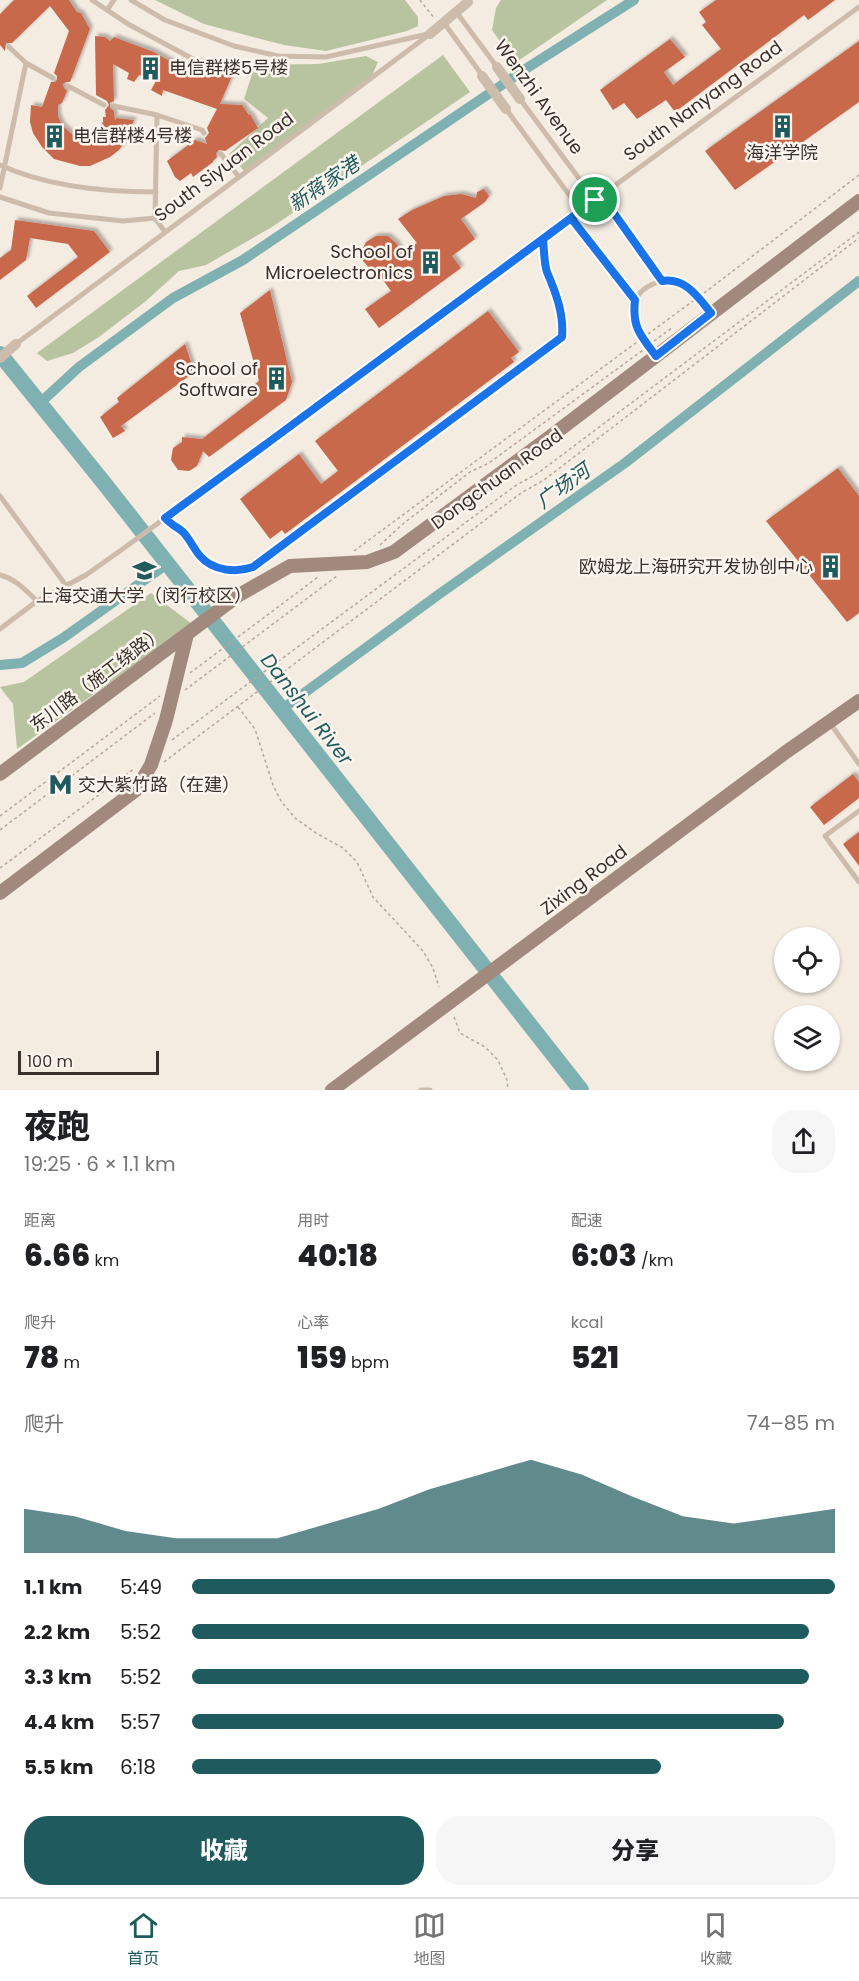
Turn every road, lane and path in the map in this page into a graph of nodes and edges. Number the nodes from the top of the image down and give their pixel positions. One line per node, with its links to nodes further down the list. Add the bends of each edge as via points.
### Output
1 (92, 0): 7 (lane)
2 (114, 0): 7 (lane)
3 (131, 0): 10 (lane, via 165,20 234,46 278,56 326,57)
4 (420, 0): 9 (path)
5 (469, 1): 8 (street, South Siyuan Road)
6 (859, 7): 31 (lane, South Nanyang Road)
7 (107, 10): 13 (lane, via 195,60)
8 (457, 13): 9 (street, South Siyuan Road); 14 (lane, Wenzhi Avenue)
9 (442, 25): 10 (street, South Siyuan Road); 15 (lane, Wenzhi Avenue)
10 (430, 34): 27 (lane, South Siyuan Road)
11 (9, 47): 12 (lane)
12 (26, 63): 16 (lane); 25 (lane)
13 (240, 67)
14 (497, 67): 18 (street, Wenzhi Avenue)
15 (482, 76): 21 (street, Wenzhi Avenue)
16 (52, 78)
17 (68, 86): 19 (lane)
18 (520, 99): 31 (lane, Wenzhi Avenue)
19 (104, 105)
20 (114, 106): 22 (lane)
21 (506, 109): 33 (lane, Wenzhi Avenue)
22 (157, 115): 23 (lane); 29 (lane)
23 (204, 133)
24 (221, 154): 27 (lane)
25 (2, 166): 28 (lane); 29 (lane, via 50,181 117,192)
26 (859, 176): 41 (path)
27 (239, 177): 36 (lane, South Siyuan Road)
28 (0, 188)
29 (156, 192): 34 (lane)
30 (0, 197): 34 (lane, via 49,213 123,221)
31 (598, 198): 33 (street, South Nanyang Road); 40 (lane, Wenzhi Avenue)
32 (859, 201): 43 (main road, Dongchuan Road)
33 (581, 211): 35 (lane, South Nanyang Road)
34 (155, 218): 36 (lane)
35 (571, 218): 39 (lane, South Nanyang Road); 42 (lane)
36 (165, 232): 46 (lane, South Siyuan Road)
37 (859, 232): 65 (path, Dongchuan Road)
38 (859, 238): 75 (path, via 544,480 521,493 237,707 255,729 281,801 295,818 343,848 357,862 374,897 423,951)
39 (543, 239): 50 (lane, South Nanyang Road); 50 (path, via 546,270 558,298 562,337 253,567 240,571 213,566 202,559 182,531)
40 (662, 281): 41 (lane, via 684,284); 42 (lane, via 642,290)
41 (698, 297): 43 (lane); 45 (path)
42 (635, 300): 45 (lane, via 633,317)
43 (711, 313): 47 (main road, Dongchuan Road)
44 (676, 325): 47 (path, Dongchuan Road)
45 (643, 338): 47 (lane); 52 (path)
46 (16, 344): 48 (street, South Siyuan Road)
47 (652, 351): 51 (path, Dongchuan Road, via 489,463 470,472); 52 (main road, Dongchuan Road, via 550,436 394,552)
48 (0, 358)
49 (0, 496): 55 (lane)
50 (163, 520): 55 (lane, South Nanyang Road, via 86,574)
51 (372, 550)
52 (337, 570): 58 (main road, Dongchuan Road, via 290,566 239,595); 60 (path)
53 (0, 575): 56 (lane, via 10,577)
54 (320, 576): 59 (path)
55 (65, 584): 56 (lane)
56 (37, 601): 57 (lane)
57 (0, 629)
58 (187, 634): 68 (main road, 东川路（施工绕路）); 74 (main road, via 166,720 151,765 136,790)
59 (186, 675)
60 (183, 691)
61 (158, 697): 70 (path)
62 (859, 701): 64 (main road, Zixing Road)
63 (156, 712): 71 (path)
64 (830, 722): 66 (lane); 77 (main road, Zixing Road)
65 (172, 740)
66 (859, 764)
67 (134, 769): 72 (path)
68 (0, 774)
69 (859, 811): 73 (lane, via 825,836)
70 (0, 816)
71 (0, 830)
72 (0, 868)
73 (859, 882)
74 (0, 893)
75 (439, 987)
76 (454, 1017): 80 (path, via 460,1033 486,1047 498,1060)
77 (332, 1090)
78 (421, 1090): 79 (lane)
79 (430, 1090)
80 (508, 1090)

